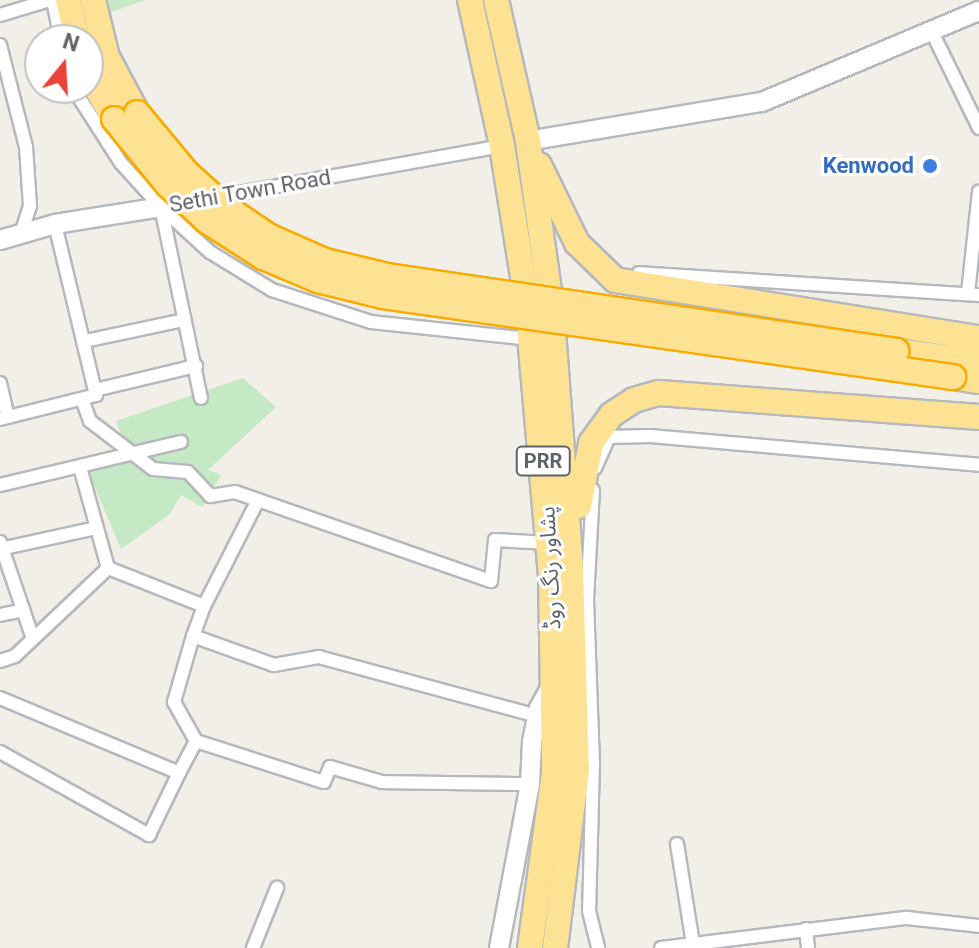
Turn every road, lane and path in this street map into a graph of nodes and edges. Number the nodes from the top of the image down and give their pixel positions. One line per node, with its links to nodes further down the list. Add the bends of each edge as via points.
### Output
1 (52, 0): 7 (street); 8 (street)
2 (68, 0): 9 (highway)
3 (93, 0): 16 (highway)
4 (470, 0): 19 (highway, پشاور رنگ روڈ / PRR)
5 (496, 0): 18 (highway, پشاور رنگ روڈ / PRR)
6 (979, 11): 10 (street)
7 (0, 15)
8 (57, 24)
9 (74, 24)
10 (932, 32): 17 (street); 18 (street, via 762,102)
11 (0, 45): 13 (street)
12 (104, 91): 16 (highway)
13 (15, 93): 14 (street); 23 (street, via 30,206)
14 (0, 97)
15 (83, 104): 21 (street, via 121,163)
16 (126, 116): 31 (highway, bridge, via 221,204 268,236 325,261 388,276); 33 (highway, bridge, via 168,185 207,221 263,257 318,280 383,296)
17 (979, 128)
18 (528, 141): 25 (highway, via 577,243); 50 (highway, پشاور رنگ روڈ / PRR, via 551,304)
19 (502, 146): 21 (street, Sethi Town Road); 29 (highway, پشاور رنگ روڈ / PRR)
20 (979, 192): 26 (street)
21 (161, 207): 22 (street, Sethi Town Road); 27 (street); 29 (street, via 239,271 321,308 371,322)
22 (55, 224): 23 (street, Sethi Town Road); 30 (street)
23 (22, 231): 24 (street, Sethi Town Road)
24 (0, 240)
25 (600, 271): 26 (street); 28 (highway, via 626,284)
26 (973, 294)
27 (184, 320): 30 (street); 32 (street)
28 (979, 338)
29 (531, 339): 47 (highway, پشاور رنگ روڈ / PRR)
30 (85, 341): 35 (street)
31 (979, 362)
32 (195, 366): 35 (street); 36 (street)
33 (979, 381)
34 (0, 383): 39 (street)
35 (95, 390): 37 (street, via 96,395)
36 (201, 398)
37 (82, 399): 39 (street); 41 (street, via 90,421)
38 (979, 417): 50 (highway, via 695,393 634,400 611,415 591,443 581,476)
39 (4, 418)
40 (181, 442): 41 (street)
41 (134, 454): 43 (street); 45 (street, via 153,469 188,472 210,496 235,492)
42 (979, 465): 52 (street, via 609,437 596,465)
43 (80, 467): 44 (street); 46 (street)
44 (0, 485)
45 (258, 500): 47 (street, via 491,581 495,540); 51 (street)
46 (96, 528): 48 (street); 49 (street)
47 (549, 543): 58 (highway, پشاور رنگ روڈ / PRR)
48 (1, 546): 53 (street)
49 (108, 568): 51 (street); 56 (street)
50 (571, 572): 52 (highway, پشاور رنگ روڈ / PRR)
51 (204, 606): 55 (street)
52 (580, 606): 69 (highway, پشاور رنگ روڈ / PRR, via 577,769); 74 (street, via 593,762 589,911)
53 (23, 610): 54 (street); 56 (street)
54 (0, 615)
55 (193, 636): 60 (street, via 274,665 319,657); 61 (street, via 174,702)
56 (33, 639): 57 (street)
57 (0, 661)
58 (555, 680): 60 (street); 69 (highway, پشاور رنگ روڈ / PRR)
59 (0, 698): 63 (street)
60 (537, 716): 64 (street)
61 (196, 741): 63 (street); 64 (street, via 324,782 330,767 382,782)
62 (0, 752): 63 (street, via 149,835)
63 (179, 773)
64 (530, 784): 73 (street)
65 (677, 844): 71 (street)
66 (277, 888): 72 (street)
67 (979, 926): 68 (street, via 907,918)
68 (806, 929): 70 (street); 76 (street)
69 (545, 938)
70 (732, 943): 71 (street)
71 (693, 944): 75 (street)
72 (253, 948)
73 (499, 948)
74 (598, 948)
75 (664, 948)
76 (808, 948)

